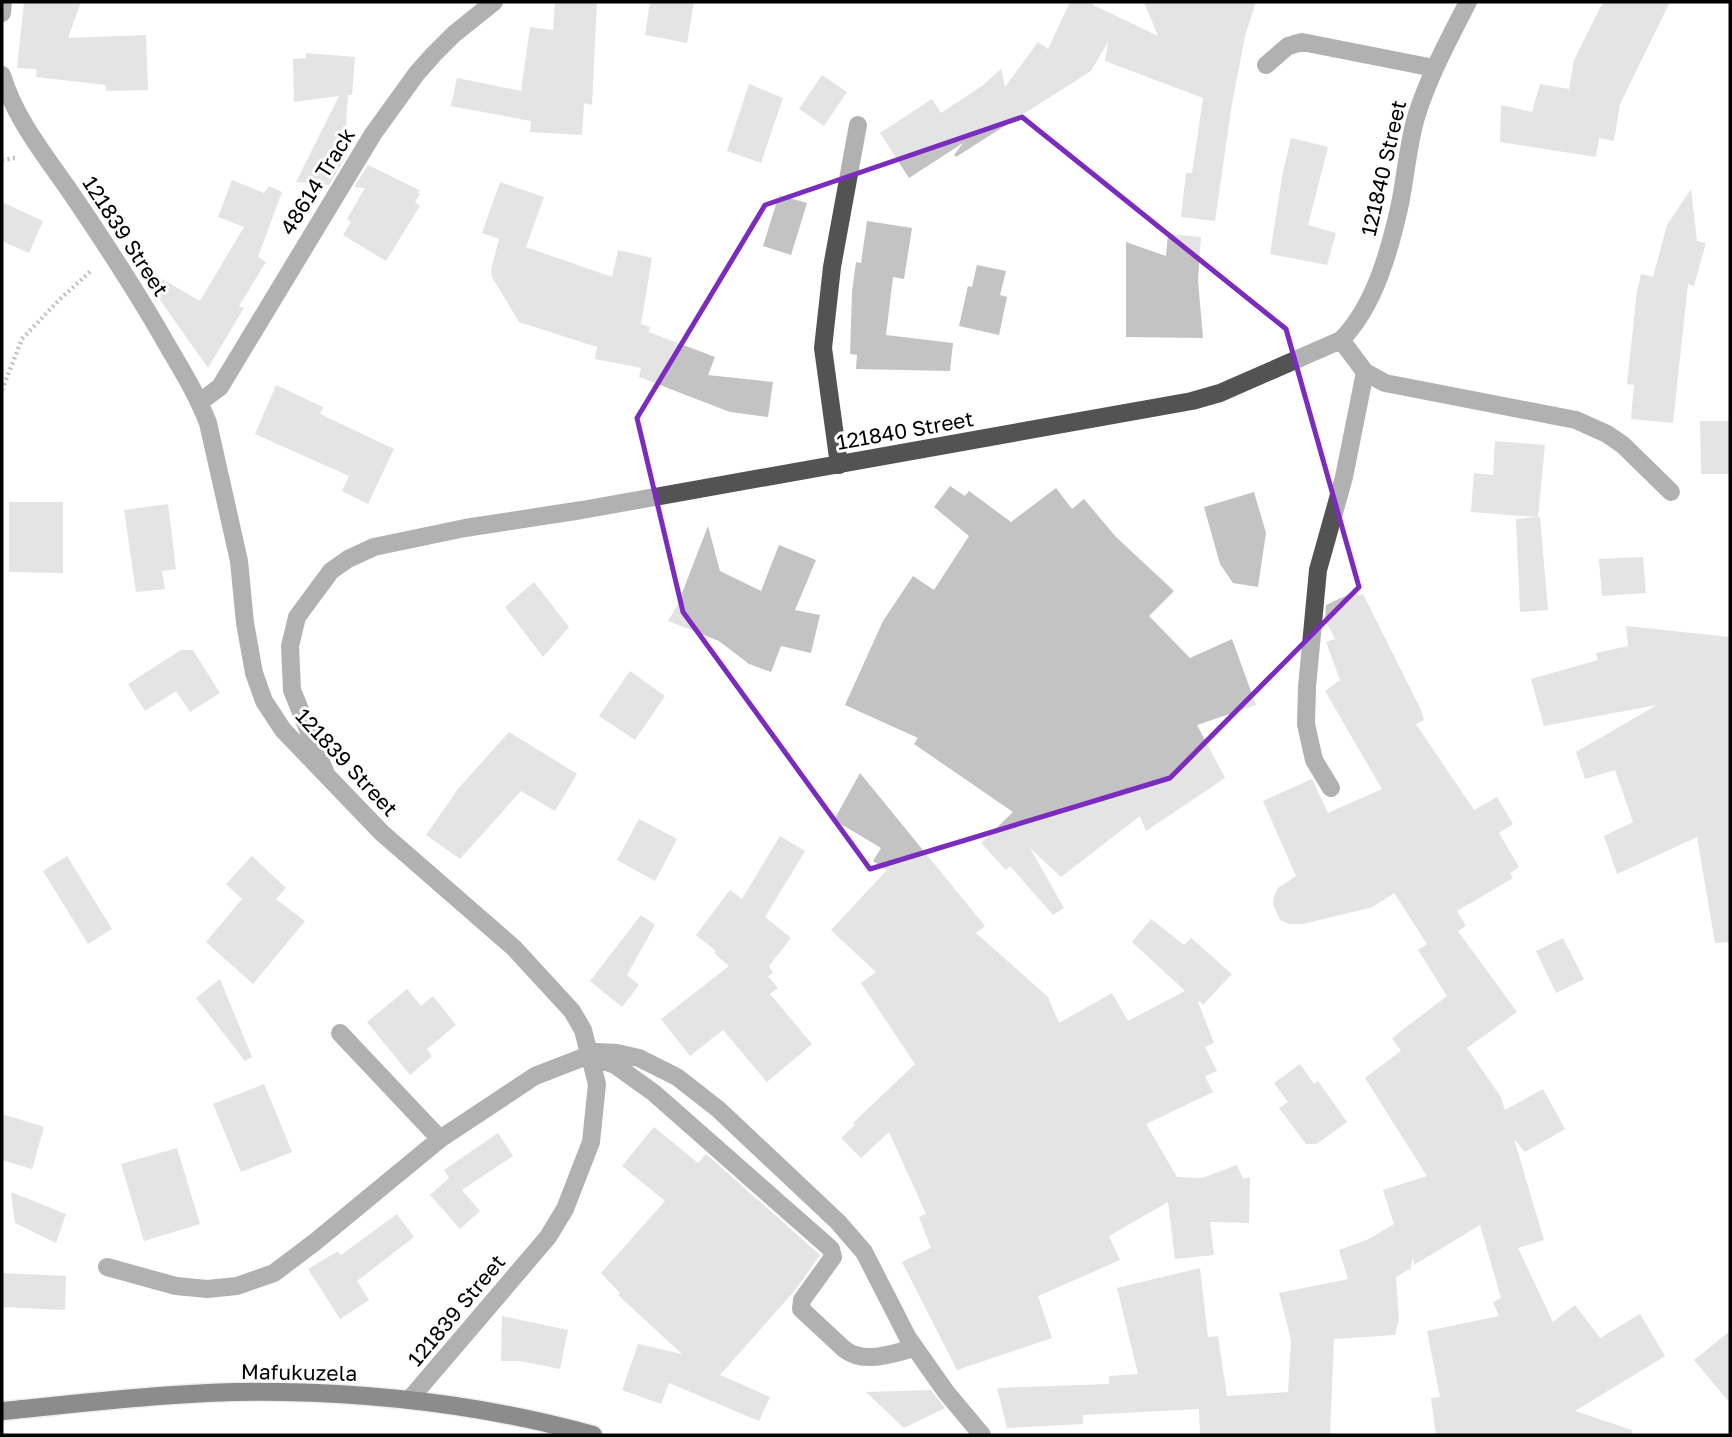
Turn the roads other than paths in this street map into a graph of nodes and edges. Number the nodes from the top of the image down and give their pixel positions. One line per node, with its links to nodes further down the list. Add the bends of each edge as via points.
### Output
1 (3, 2): 4 (street)
2 (494, 2): 11 (street, 48614 Track, via 454,34 410,83 373,134 220,387)
3 (1468, 2): 6 (street, 121840 Street)
4 (2, 13)
5 (1266, 65): 6 (street, via 1288,46 1302,42)
6 (1434, 68): 9 (street, 121840 Street, via 1416,116 1386,254 1368,300)
7 (2, 75): 11 (street, 121839 Street, via 36,144 141,299)
8 (858, 125): 12 (street, via 832,267 823,348)
9 (1341, 340): 10 (street); 12 (street, 121840 Street, via 1192,401)
10 (1365, 372): 13 (street, via 1385,383 1576,419 1623,445); 15 (street, via 1344,477 1318,570 1307,687 1306,724 1314,760)
11 (200, 402): 14 (street, 121839 Street, via 239,562 254,673 264,701 283,730)
12 (839, 465): 14 (street, 121840 Street, via 465,528 374,547 348,559 313,591 297,617 290,646 292,690)
13 (1671, 492)
14 (326, 774): 17 (street, 121839 Street, via 382,833 514,948 548,984 572,1011)
15 (1331, 788)
16 (340, 1033): 18 (street)
17 (591, 1056): 18 (street, via 535,1076); 20 (street, via 609,1051 639,1058 677,1077 718,1110 838,1222 863,1252); 20 (street, via 615,1066 654,1093 831,1249 833,1257 801,1309 844,1349 851,1355 878,1357); 21 (street, 121839 Street, via 597,1084 592,1142 565,1209 548,1237)
18 (440, 1139): 19 (street, via 274,1273 237,1286 207,1289 176,1286)
19 (107, 1267)
20 (915, 1348): 24 (street)
21 (410, 1400): 22 (main road, Mafukuzela, via 268,1392 157,1396); 23 (main road, Mafukuzela, via 539,1420)
22 (2, 1411)
23 (593, 1435)
24 (982, 1435)

